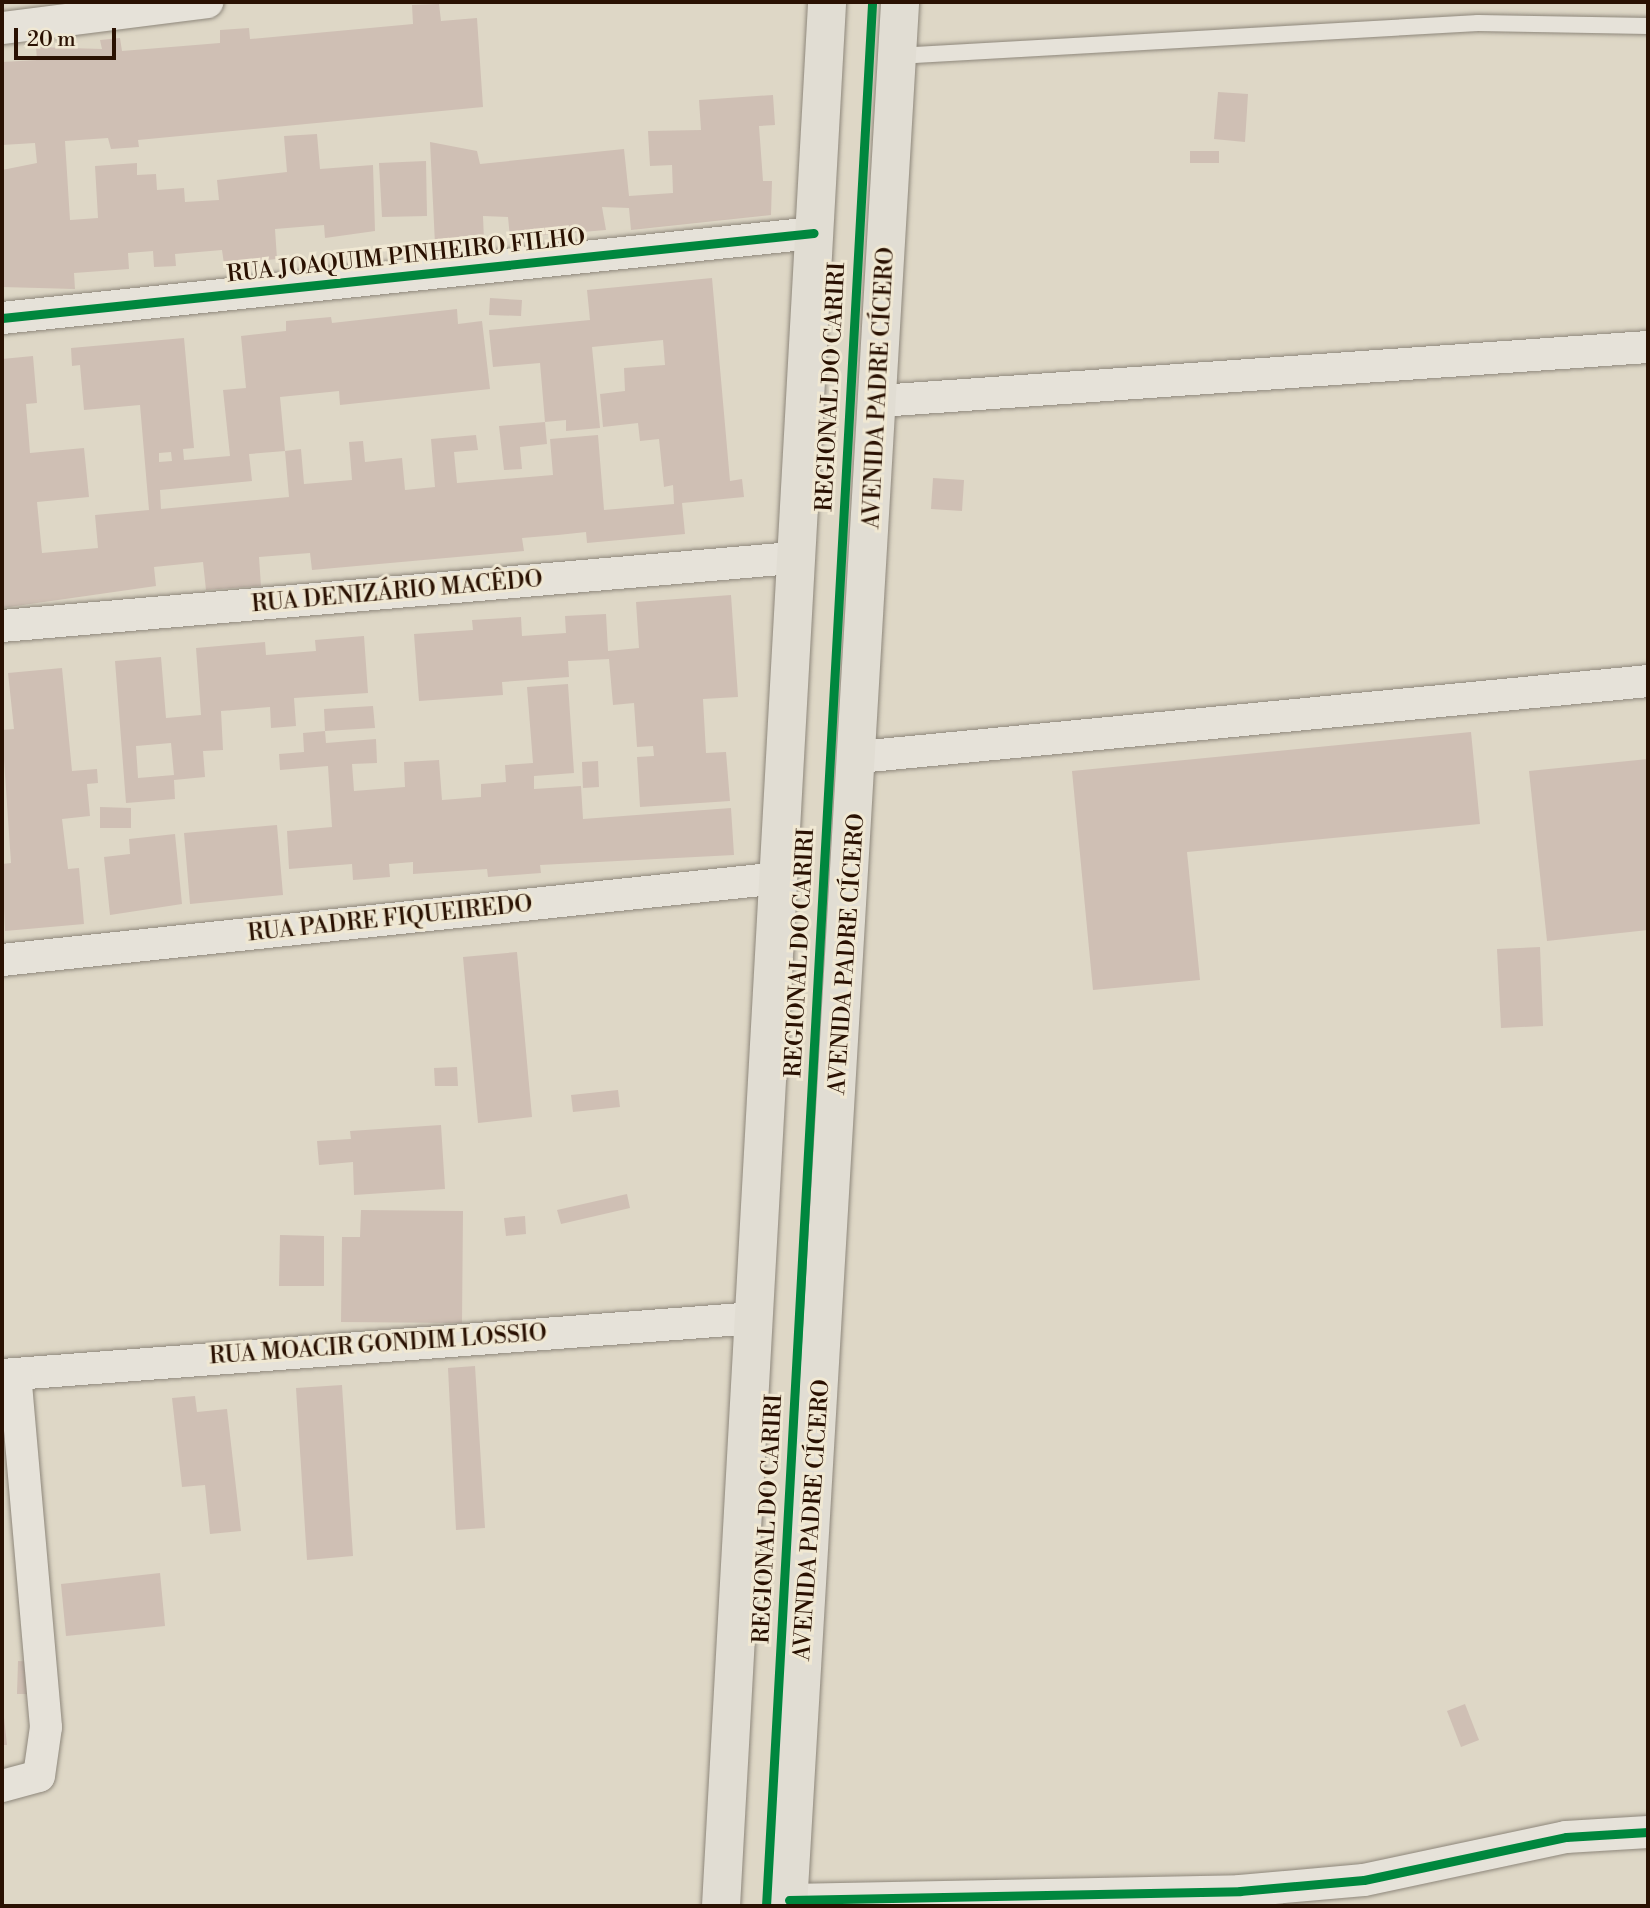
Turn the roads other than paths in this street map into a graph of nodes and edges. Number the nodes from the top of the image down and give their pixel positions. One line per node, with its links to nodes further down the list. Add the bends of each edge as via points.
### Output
1 (206, 2): 4 (street)
2 (827, 2): 8 (highway)
3 (900, 2): 7 (highway, AVENIDA PADRE CÍCERO)
4 (160, 4): 6 (street)
5 (1648, 26): 7 (lane, via 1478,23)
6 (2, 27)
7 (897, 57): 11 (highway, AVENIDA PADRE CÍCERO)
8 (814, 233): 9 (street, RUA JOAQUIM PINHEIRO FILHO); 12 (highway)
9 (2, 318)
10 (1648, 347): 11 (street)
11 (879, 401): 15 (highway, AVENIDA PADRE CÍCERO)
12 (792, 558): 13 (street, RUA DENIZÁRIO MACÊDO); 16 (highway)
13 (2, 626)
14 (1648, 681): 15 (street)
15 (859, 757): 22 (highway, AVENIDA PADRE CÍCERO)
16 (779, 878): 17 (street, RUA PADRE FIQUEIREDO); 18 (highway)
17 (2, 960)
18 (754, 1318): 19 (street, RUA MOACIR GONDIM LOSSIO); 23 (highway)
19 (8, 1374): 20 (street, via 46,1727 38,1776)
20 (2, 1786)
21 (1648, 1832): 22 (street, via 1566,1837 1364,1880 1240,1891)
22 (788, 1903)
23 (721, 1906)

